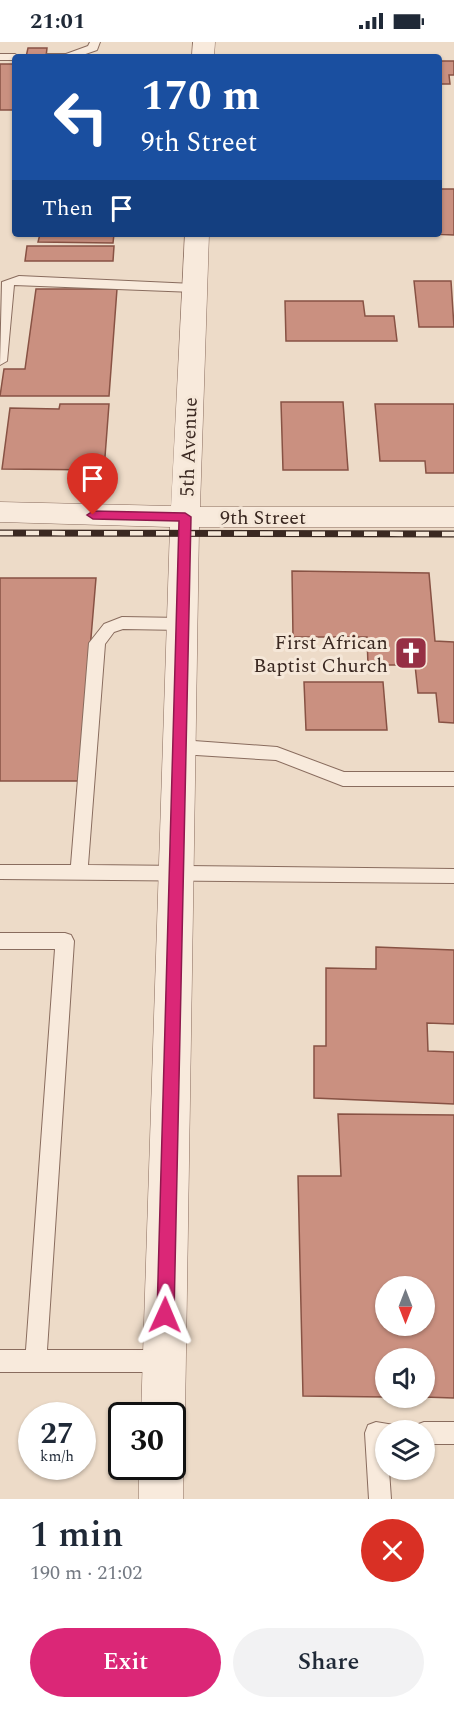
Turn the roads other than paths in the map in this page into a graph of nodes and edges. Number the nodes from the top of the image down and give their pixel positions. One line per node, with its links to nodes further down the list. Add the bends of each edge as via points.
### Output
1 (95, 42): 2 (lane, via 93,48)
2 (76, 54)
3 (196, 237): 4 (street, 5th Avenue)
4 (194, 288): 5 (lane, via 8,282); 7 (street, 5th Avenue)
5 (0, 361)
6 (0, 512): 7 (street, 9th Street)
7 (185, 517): 8 (street, 9th Street); 9 (street, 5th Avenue)
8 (454, 517)
9 (183, 624): 10 (street, 5th Avenue); 13 (lane, via 122,623 109,628 98,644)
10 (180, 747): 11 (lane, via 277,754 343,779); 14 (street, 5th Avenue)
11 (454, 779)
12 (0, 872): 13 (lane)
13 (79, 872): 14 (lane)
14 (177, 873): 15 (lane); 19 (street, 5th Avenue)
15 (454, 876)
16 (0, 941): 18 (lane, via 65,941)
17 (0, 1361): 18 (lane)
18 (36, 1361): 19 (lane)
19 (164, 1361): 20 (street, 5th Avenue)
20 (163, 1402)
21 (435, 1433): 22 (lane)
22 (454, 1434)
23 (162, 1480): 25 (street)
24 (379, 1480): 26 (lane)
25 (161, 1499)
26 (380, 1499)

